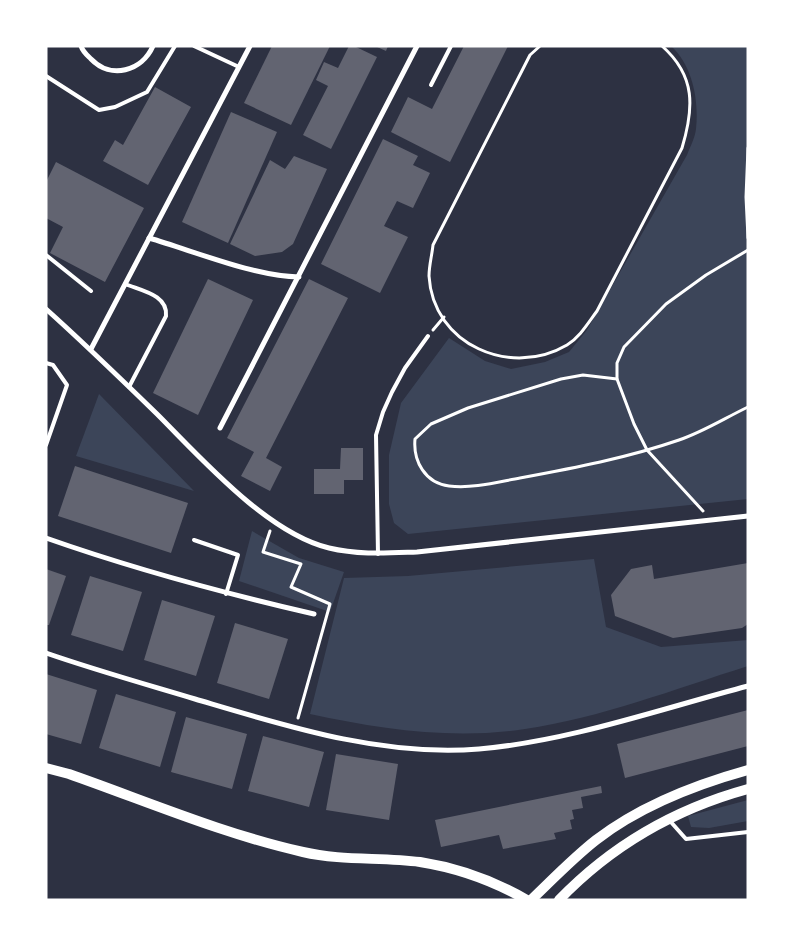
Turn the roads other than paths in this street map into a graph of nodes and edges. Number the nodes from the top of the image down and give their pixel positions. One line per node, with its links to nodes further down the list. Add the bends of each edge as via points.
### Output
1 (81, 46): 2 (street, via 94,63 122,72 137,66)
2 (154, 46)
3 (175, 46): 9 (lane, via 147,92 115,107 99,110)
4 (194, 46): 8 (lane)
5 (250, 46): 8 (street)
6 (417, 46): 13 (street)
7 (450, 46): 10 (lane)
8 (239, 68): 11 (street)
9 (46, 76)
10 (432, 85)
11 (149, 238): 13 (street, via 262,272); 14 (street)
12 (46, 255): 15 (lane)
13 (299, 277): 21 (street)
14 (126, 284): 18 (street); 20 (lane, via 162,300 167,308 166,316)
15 (90, 291)
16 (46, 309): 18 (street)
17 (428, 336): 26 (lane, via 392,392 376,435)
18 (91, 349): 20 (street)
19 (46, 364): 22 (lane, via 53,365 67,385)
20 (129, 387): 26 (street, via 230,487 273,521 328,548)
21 (220, 428)
22 (46, 445)
23 (748, 516): 26 (street)
24 (46, 538): 27 (street)
25 (194, 540): 27 (lane, via 238,555)
26 (378, 554)
27 (226, 594): 28 (street)
28 (314, 614)
29 (46, 653): 30 (street, via 303,730 353,741 438,750 509,746)
30 (748, 686)
31 (46, 768): 36 (main road, via 244,836 304,852 420,862 468,873 503,886)
32 (748, 770): 37 (main road, via 674,795 628,818 597,840)
33 (748, 789): 34 (main road)
34 (668, 819): 35 (lane, via 686,839); 38 (main road, via 638,834 608,855)
35 (748, 832)
36 (527, 900)
37 (531, 900)
38 (559, 900)

